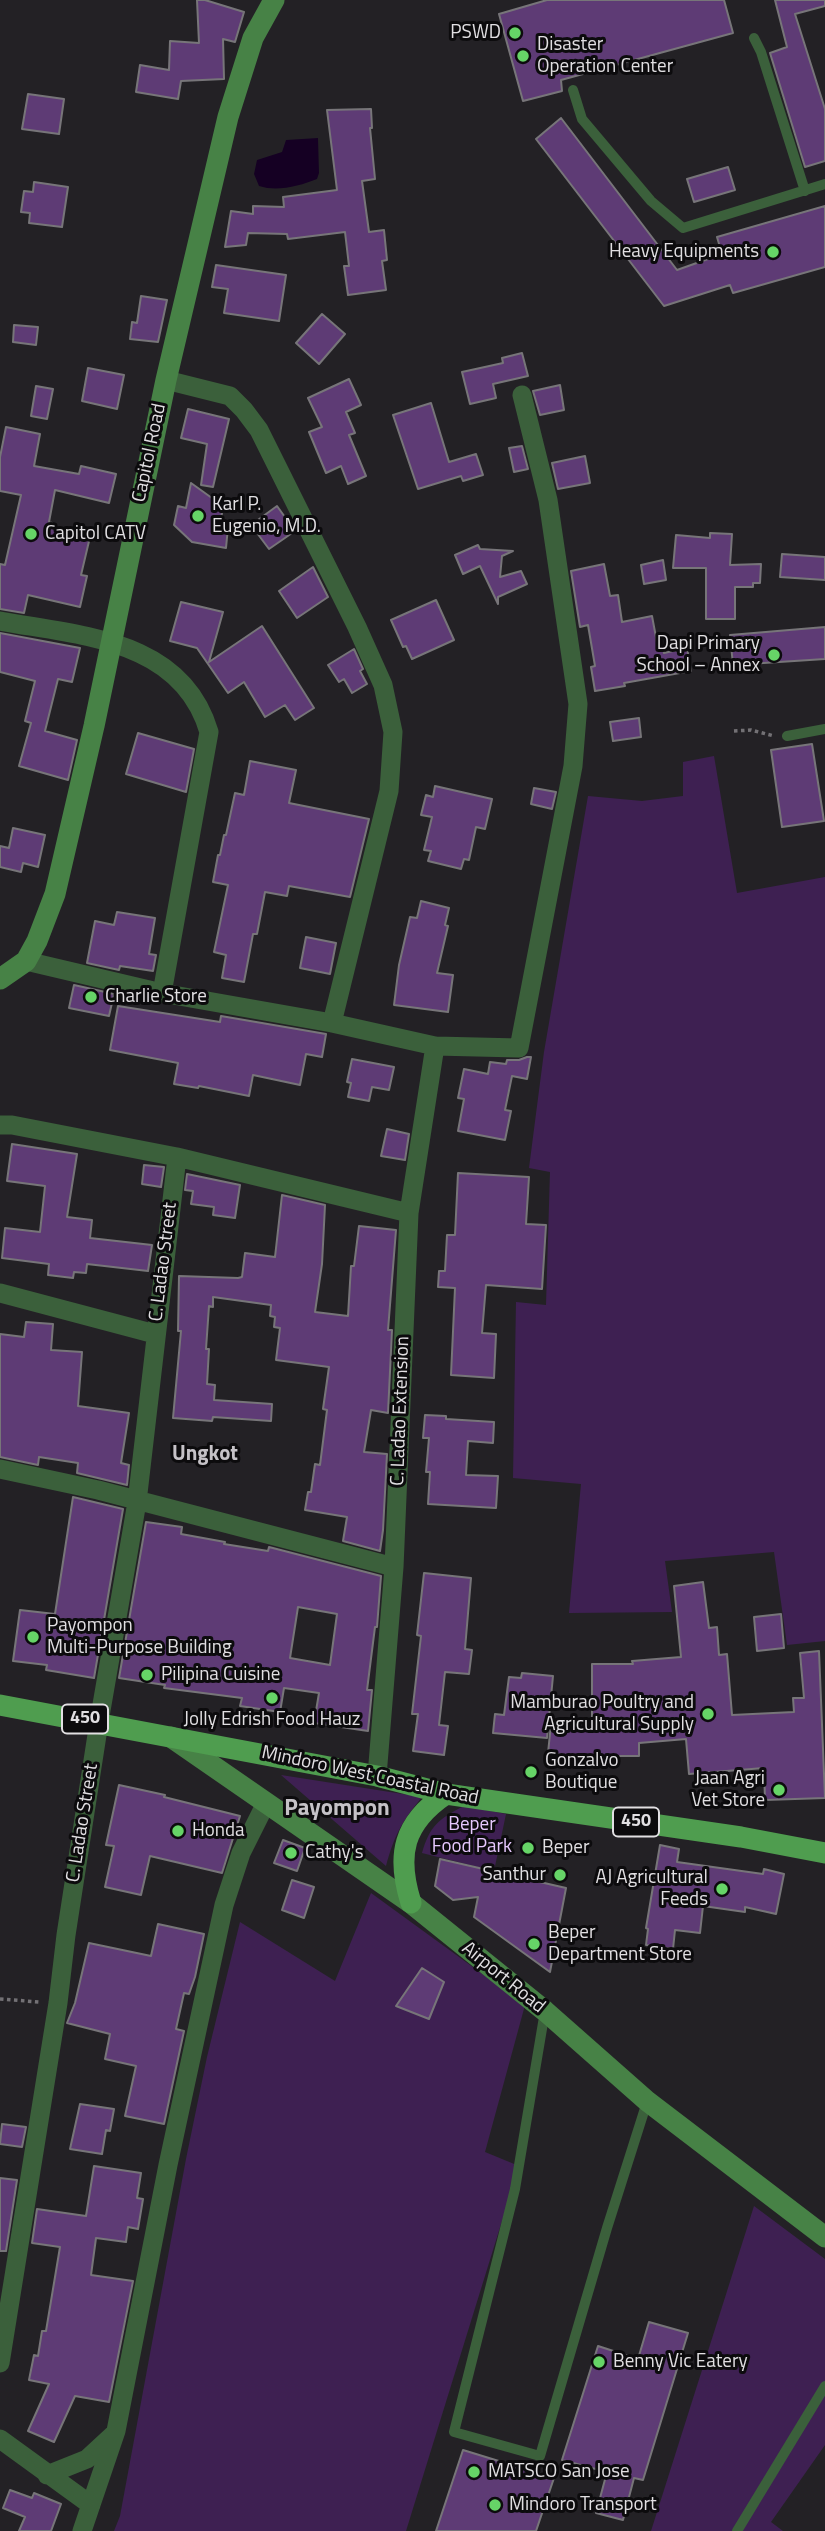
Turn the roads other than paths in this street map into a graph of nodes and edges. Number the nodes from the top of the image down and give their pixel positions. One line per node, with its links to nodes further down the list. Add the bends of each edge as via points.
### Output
1 (274, 0): 6 (street, Capitol Road, via 253,38 228,117)
2 (754, 38): 5 (lane)
3 (573, 90): 5 (lane, via 582,119 651,201 683,228)
4 (825, 184): 5 (lane)
5 (805, 191)
6 (166, 380): 9 (street, Capitol Road); 15 (street, via 230,396 259,430 383,685 393,732 388,791)
7 (522, 395): 16 (street, via 548,500 578,704 573,766 520,1048)
8 (0, 621): 9 (street)
9 (111, 641): 12 (street, Capitol Road, via 55,894); 14 (street, via 156,661 185,685 203,711 209,732)
10 (825, 729): 11 (lane)
11 (787, 736)
12 (26, 961): 13 (street, Capitol Road); 14 (street)
13 (0, 979)
14 (162, 993): 15 (street)
15 (332, 1023): 16 (street)
16 (435, 1046): 19 (street, C. Ladao Extension)
17 (0, 1125): 18 (street)
18 (177, 1157): 19 (street); 21 (street, C. Ladao Street)
19 (409, 1213): 24 (street, C. Ladao Extension)
20 (0, 1293): 21 (street)
21 (155, 1334): 23 (street, C. Ladao Street)
22 (0, 1469): 23 (street)
23 (137, 1502): 24 (street); 26 (street, C. Ladao Street)
24 (394, 1567): 28 (street, C. Ladao Extension)
25 (0, 1705): 26 (main road, Mindoro West Coastal Road / 450)
26 (99, 1722): 27 (main road, Mindoro West Coastal Road / 450); 36 (street, C. Ladao Street)
27 (169, 1736): 28 (main road, Mindoro West Coastal Road / 450); 30 (street, Airport Road)
28 (377, 1776): 29 (main road, Mindoro West Coastal Road / 450)
29 (446, 1794): 31 (main road, Mindoro West Coastal Road / 450); 32 (main road, via 419,1816 409,1835 403,1878)
30 (266, 1802): 32 (street, Airport Road); 38 (street, via 241,1853 224,1905)
31 (825, 1853)
32 (411, 1903): 33 (street, Airport Road)
33 (545, 2011): 34 (street, Airport Road); 34 (lane, via 515,2189 454,2432 540,2456)
34 (648, 2101): 35 (street, Airport Road)
35 (825, 2236)
36 (0, 2363)
37 (825, 2386): 43 (lane)
38 (116, 2431): 40 (street, via 87,2459); 41 (street)
39 (0, 2439): 40 (street)
40 (47, 2475): 41 (street)
41 (91, 2505): 42 (street)
42 (82, 2531)
43 (737, 2531)

